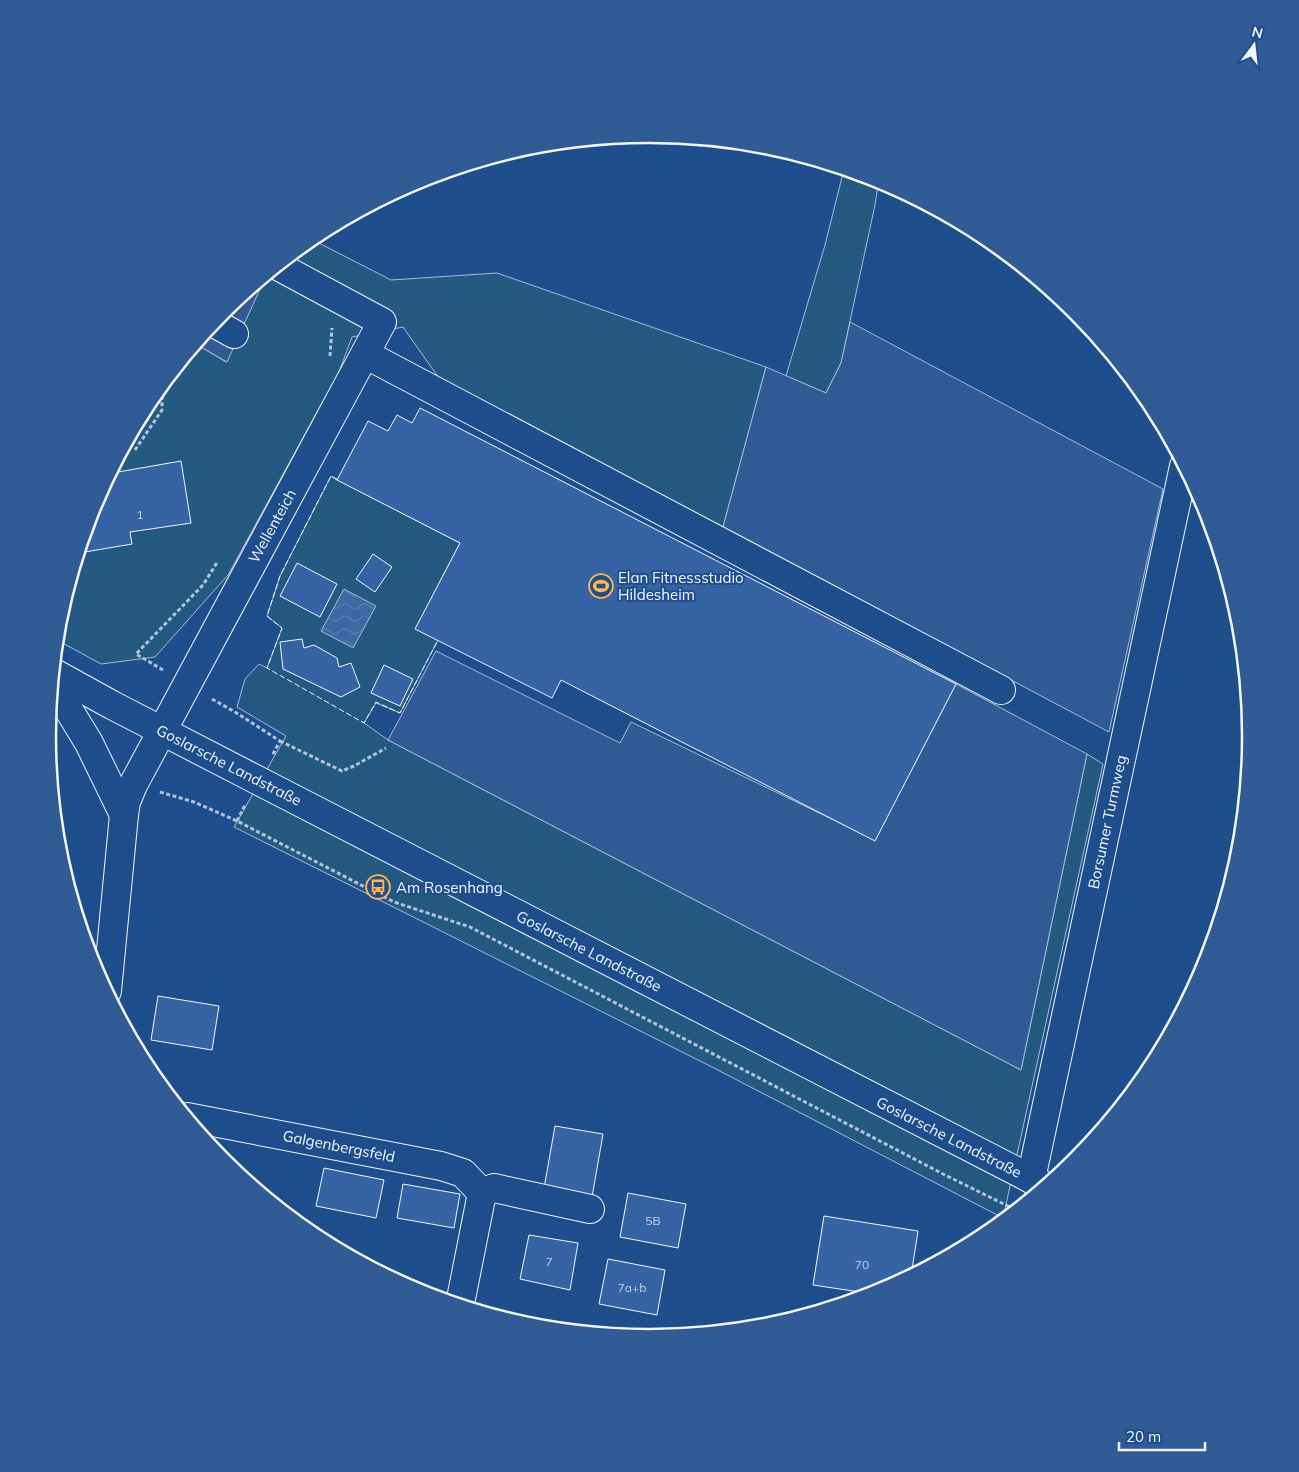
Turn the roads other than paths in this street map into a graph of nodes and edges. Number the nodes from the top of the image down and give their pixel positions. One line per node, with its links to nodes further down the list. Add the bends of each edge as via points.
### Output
1 (283, 269): 2 (street, Wellenteich, via 382,322)
2 (365, 354): 5 (street); 7 (street, Wellenteich)
3 (1182, 475): 11 (street, Borsumer Turmweg)
4 (60, 676): 7 (street, Goslarsche Landstraße)
5 (1001, 690)
6 (58, 693): 8 (street, via 90,743)
7 (162, 730): 8 (street, via 132,785); 11 (street, Goslarsche Landstraße)
8 (124, 815): 9 (street)
9 (107, 977)
10 (196, 1119): 12 (street, Galgenbergsfeld, via 441,1166 463,1173)
11 (1038, 1182)
12 (482, 1193): 13 (street, via 494,1188); 14 (street)
13 (590, 1210)
14 (461, 1299)

